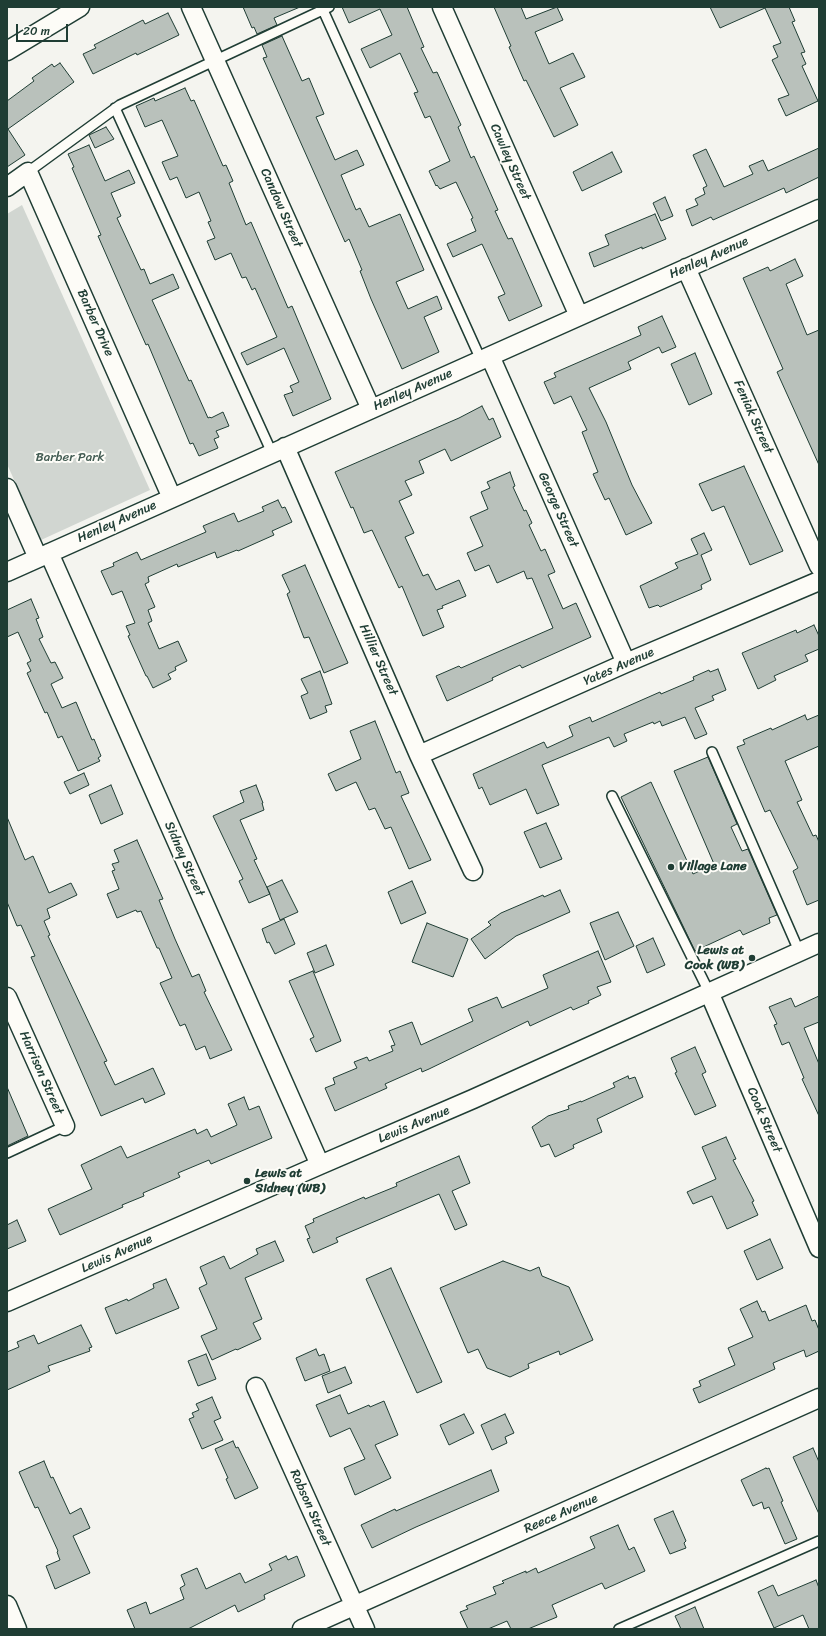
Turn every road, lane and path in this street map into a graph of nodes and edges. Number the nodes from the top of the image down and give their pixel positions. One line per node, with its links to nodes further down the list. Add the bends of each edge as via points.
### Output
1 (80, 7): 5 (street)
2 (192, 7): 6 (street, Candow Street)
3 (442, 7): 12 (street, Cawley Street)
4 (326, 8): 6 (lane); 13 (lane)
5 (7, 51)
6 (215, 60): 7 (lane); 14 (street, Candow Street)
7 (115, 108): 8 (lane); 15 (lane)
8 (28, 172): 9 (street); 17 (street, Barber Drive)
9 (7, 187)
10 (819, 209): 11 (street, Henley Avenue)
11 (686, 268): 12 (street, Henley Avenue); 19 (street, Feniak Street)
12 (579, 316): 13 (street, Henley Avenue)
13 (486, 358): 14 (street, Henley Avenue); 22 (street, George Street)
14 (371, 409): 15 (street, Henley Avenue)
15 (279, 450): 17 (street, Henley Avenue); 24 (street, Hillier Street)
16 (7, 488): 18 (street)
17 (172, 498): 18 (street, Henley Avenue)
18 (43, 555): 20 (street, Henley Avenue); 33 (street, Sidney Street)
19 (819, 566)
20 (7, 572)
21 (819, 581): 22 (street, Yates Avenue)
22 (626, 663): 24 (street, Yates Avenue)
23 (712, 752): 28 (lane)
24 (419, 755): 26 (street, Hillier Street)
25 (612, 796): 29 (lane)
26 (473, 871)
27 (819, 943): 28 (street, Lewis Avenue)
28 (799, 952): 29 (street, Lewis Avenue)
29 (709, 992): 33 (street, Lewis Avenue, via 473,1100); 34 (street, Cook Street)
30 (7, 997): 31 (street, Harrison Street)
31 (65, 1126): 32 (lane)
32 (7, 1153)
33 (320, 1165): 35 (street, Lewis Avenue)
34 (819, 1248)
35 (7, 1302)
36 (256, 1387): 40 (street, Robson Street)
37 (819, 1398): 40 (street, Reece Avenue)
38 (819, 1541): 44 (lane)
39 (7, 1605): 41 (street)
40 (354, 1607): 42 (street, Reece Avenue); 43 (street, Robson Street)
41 (17, 1629)
42 (302, 1629)
43 (365, 1629)
44 (619, 1629)

